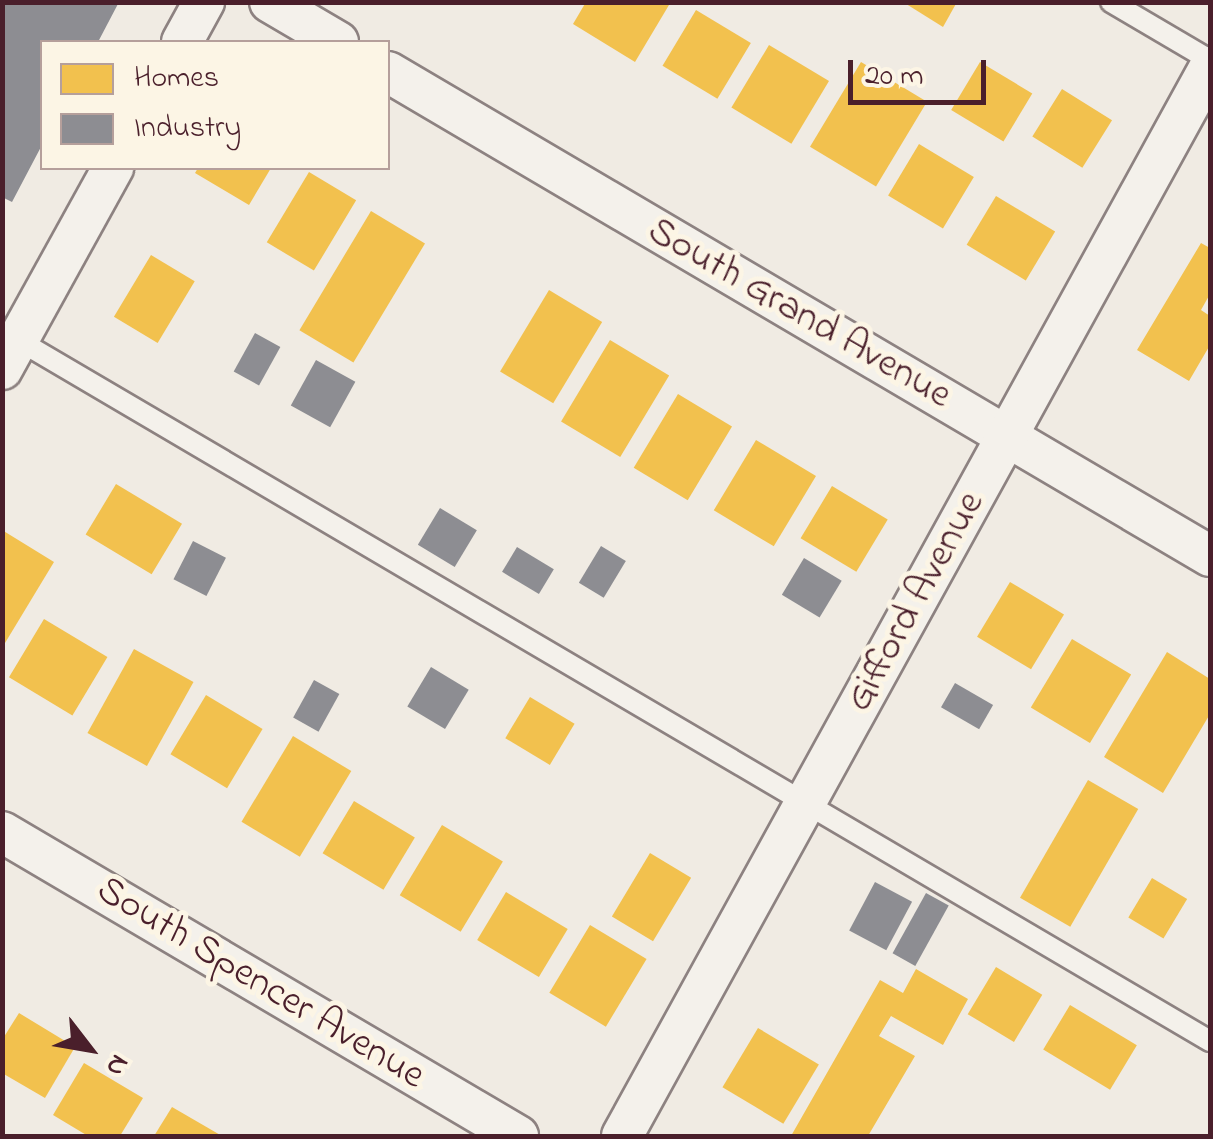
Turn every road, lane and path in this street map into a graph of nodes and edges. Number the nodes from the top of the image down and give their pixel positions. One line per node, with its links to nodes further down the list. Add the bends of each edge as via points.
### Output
1 (204, 2): 4 (street)
2 (270, 2): 5 (street)
3 (1111, 2): 6 (lane)
4 (183, 40)
5 (335, 40)
6 (1210, 64): 10 (street, Gifford Avenue)
7 (390, 73): 10 (street, South Grand Avenue)
8 (112, 170): 9 (street)
9 (10, 355): 12 (lane)
10 (1007, 436): 11 (street, South Grand Avenue); 12 (street, Gifford Avenue)
11 (1210, 556)
12 (806, 801): 14 (lane); 16 (street, Gifford Avenue)
13 (2, 832): 15 (street, South Spencer Avenue)
14 (1210, 1041)
15 (518, 1136)
16 (622, 1136)

